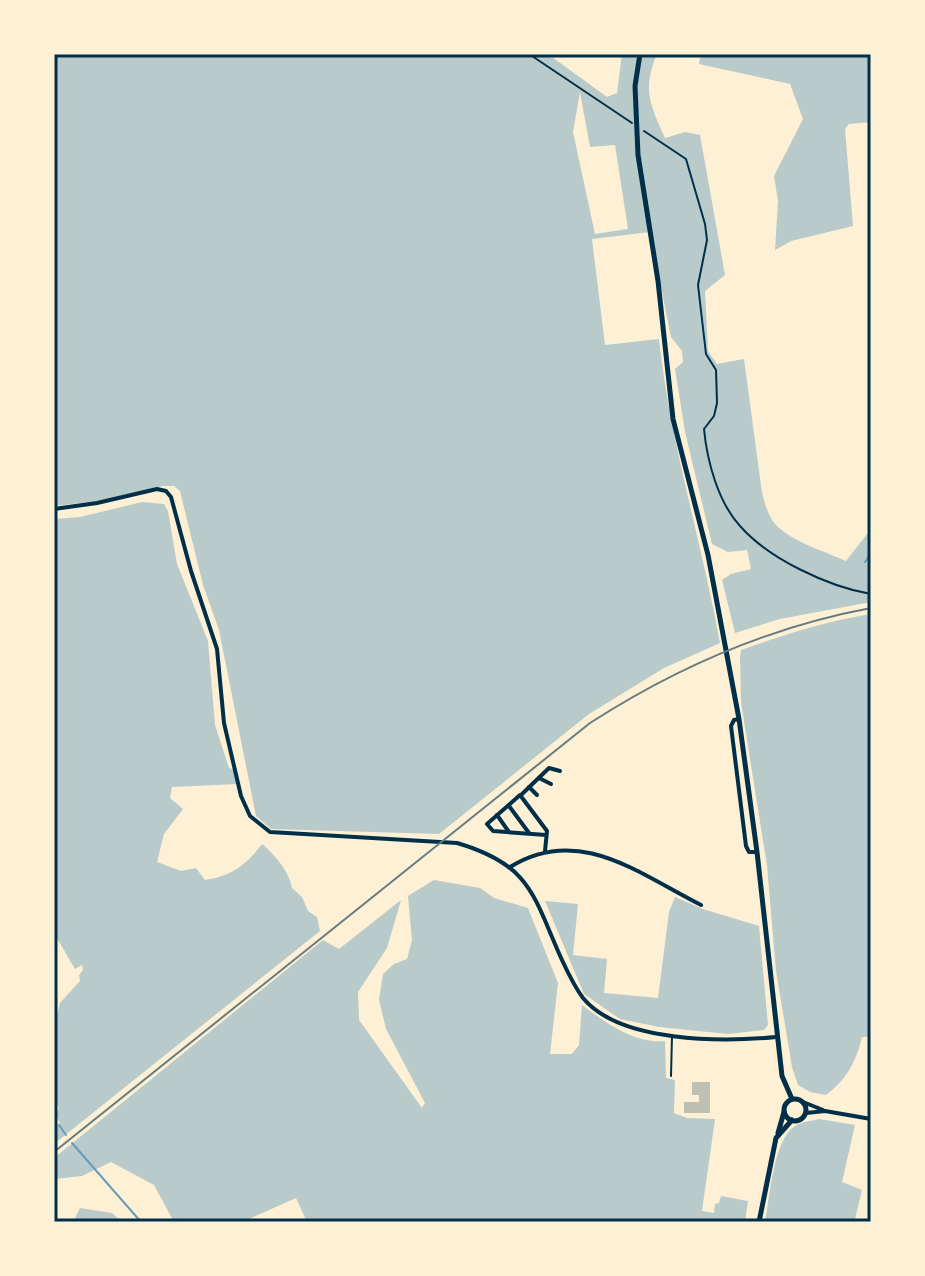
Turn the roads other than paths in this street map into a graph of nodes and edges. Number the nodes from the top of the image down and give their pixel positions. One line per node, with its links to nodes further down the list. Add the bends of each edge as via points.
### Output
1 (640, 54): 3 (main road, via 635,125 673,419 708,555)
2 (54, 509): 17 (street, via 157,489 171,497 217,649 224,723 241,796 256,823 270,832 457,843)
3 (739, 719): 16 (main road); 16 (street, via 731,726 746,846)
4 (560, 771): 5 (street, via 549,768)
5 (539, 778): 6 (street); 7 (street)
6 (551, 784)
7 (529, 787): 8 (street); 9 (street)
8 (537, 795)
9 (520, 796): 10 (street); 14 (street)
10 (508, 806): 11 (street); 13 (street)
11 (497, 815): 12 (street); 12 (street, via 487,824 493,831)
12 (509, 832): 13 (street)
13 (529, 833): 14 (street)
14 (546, 835): 15 (street)
15 (545, 851): 17 (street); 18 (street, via 597,853)
16 (757, 852): 20 (main road)
17 (510, 867): 19 (street, via 535,896 585,1000 615,1022)
18 (701, 905)
19 (672, 1035): 20 (street); 21 (lane)
20 (776, 1037): 22 (main road)
21 (671, 1076)
22 (792, 1099): 23 (main road); 24 (main road)
23 (803, 1102): 25 (street); 26 (main road)
24 (784, 1111): 28 (main road); 29 (main road)
25 (825, 1111): 26 (street); 27 (street)
26 (806, 1113): 28 (main road)
27 (871, 1119)
28 (792, 1120): 29 (main road)
29 (778, 1134): 30 (main road)
30 (759, 1222)

